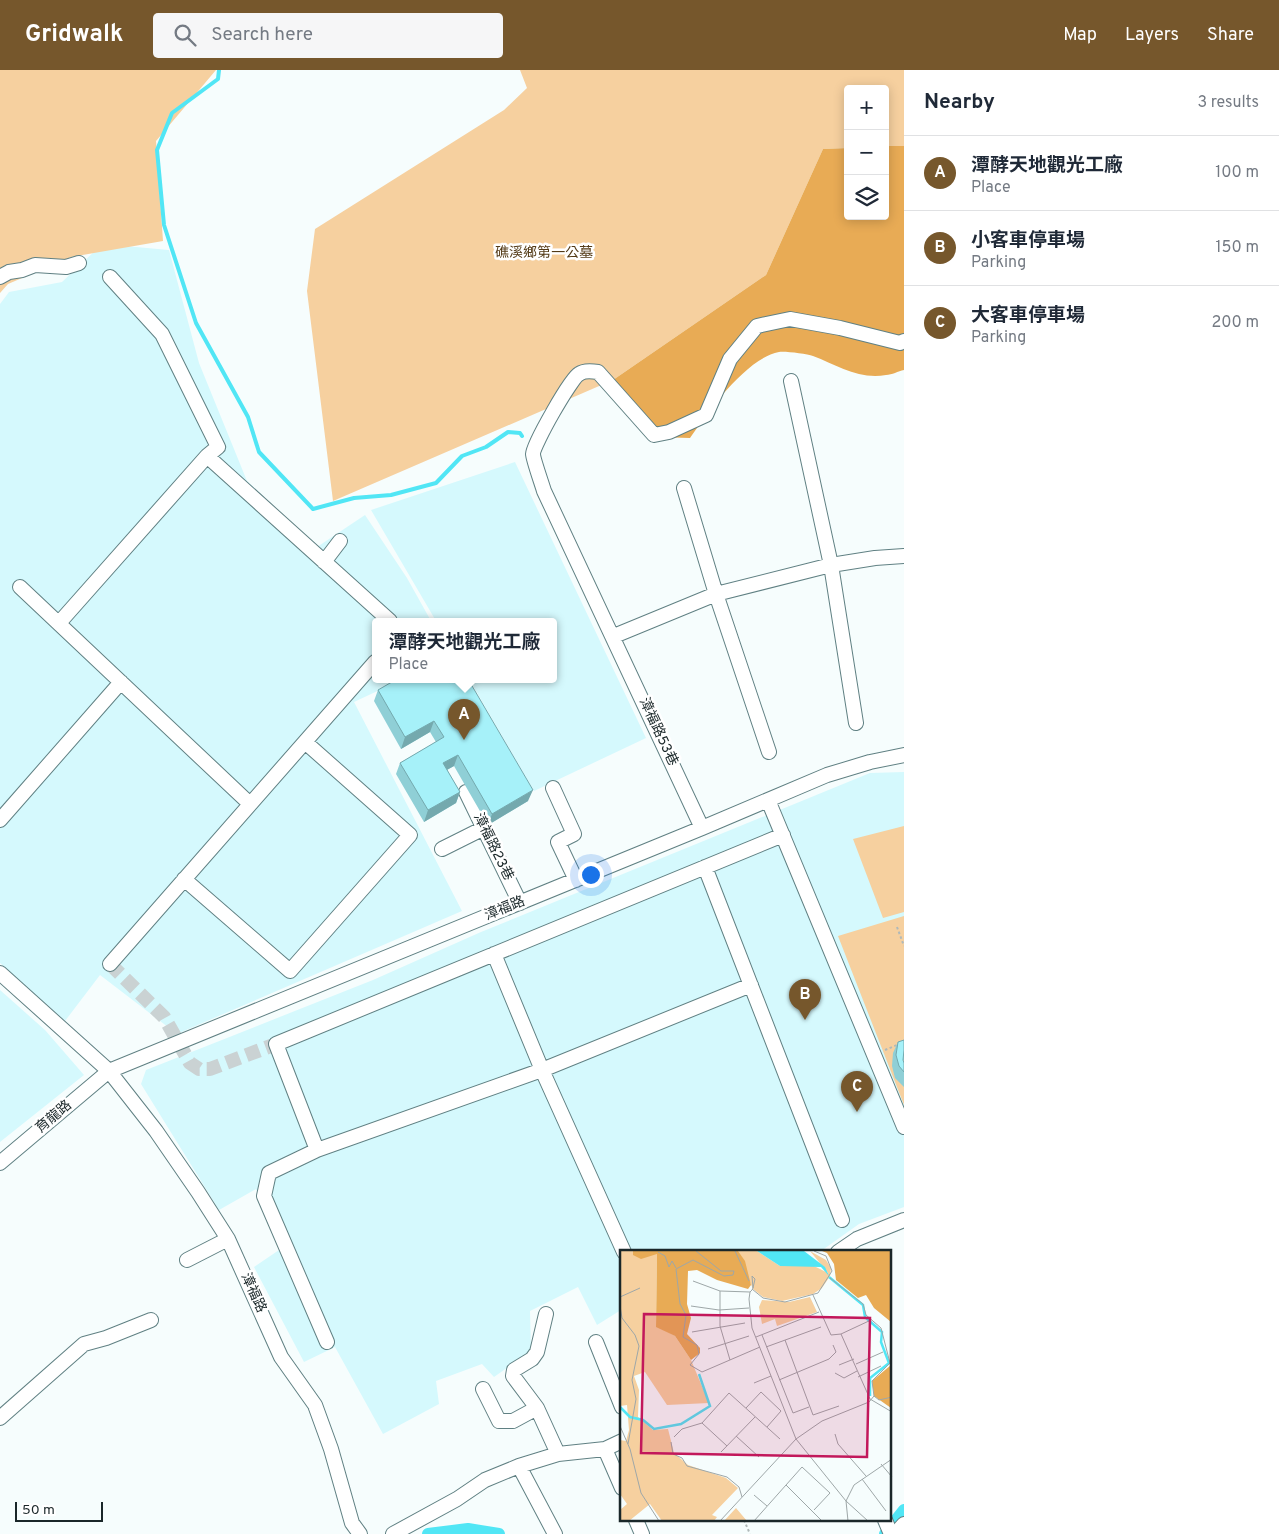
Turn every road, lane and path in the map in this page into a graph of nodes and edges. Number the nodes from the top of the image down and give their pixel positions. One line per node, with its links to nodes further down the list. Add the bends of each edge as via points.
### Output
1 (79, 263): 2 (street, via 66,267 35,265)
2 (0, 277)
3 (110, 277): 6 (street, via 162,334 218,446)
4 (904, 341): 16 (street, 漳福路53巷, via 900,343 790,319 757,326 730,359 706,416 654,435 598,372 579,374 539,437 533,454 544,490)
5 (791, 381): 11 (street)
6 (207, 456): 10 (street); 15 (street)
7 (684, 488): 13 (street)
8 (340, 541): 10 (street)
9 (904, 556): 11 (street)
10 (324, 562): 14 (street)
11 (832, 564): 13 (street); 19 (street)
12 (20, 587): 15 (street)
13 (716, 594): 16 (street); 21 (street)
14 (387, 618)
15 (58, 623): 18 (street)
16 (614, 636): 29 (street, 漳福路53巷)
17 (372, 665): 20 (street)
18 (121, 682): 26 (street); 27 (street)
19 (856, 723)
20 (305, 742): 26 (street); 33 (street, via 410,835 398,849 290,971)
21 (769, 752)
22 (904, 755): 25 (street, 漳福路, via 827,775)
23 (553, 788): 34 (street, via 574,834 558,842)
24 (466, 792): 28 (street, 漳福路23巷)
25 (768, 800): 29 (street, 漳福路); 30 (street)
26 (250, 804): 33 (street)
27 (0, 820)
28 (484, 828): 31 (street); 35 (street, 漳福路23巷)
29 (702, 828): 34 (street, 漳福路)
30 (783, 835): 32 (street); 43 (street)
31 (442, 849)
32 (705, 867): 38 (street); 41 (street)
33 (184, 879): 39 (street)
34 (576, 880): 35 (street, 漳福路)
35 (520, 903): 45 (street, 漳福路)
36 (896, 927): 37 (path)
37 (904, 946)
38 (494, 954): 44 (street); 47 (street, via 276,1044)
39 (110, 964)
40 (0, 973): 45 (street, 漳福路)
41 (751, 985): 44 (street); 49 (street)
42 (904, 1043): 43 (path)
43 (874, 1054): 46 (street)
44 (542, 1070): 47 (street); 52 (street)
45 (109, 1071): 48 (street, 育龍路); 51 (street, 漳福路, via 156,1131)
46 (904, 1127)
47 (318, 1150): 57 (street, via 270,1174 264,1196)
48 (0, 1163)
49 (842, 1220)
50 (904, 1220): 53 (street, via 857,1239)
51 (228, 1239): 54 (street); 72 (street, 漳福路, via 281,1356 314,1405 331,1449 352,1523)
52 (623, 1250)
53 (841, 1250)
54 (187, 1260)
55 (546, 1314): 61 (street, via 536,1352 532,1359 514,1370 513,1376)
56 (151, 1320): 62 (street, via 84,1344)
57 (327, 1342)
58 (596, 1342): 60 (street)
59 (484, 1389): 61 (street, via 499,1420 513,1421)
60 (620, 1402)
61 (537, 1408): 65 (street)
62 (0, 1418)
63 (620, 1442): 64 (street)
64 (604, 1449): 65 (street); 67 (street)
65 (558, 1454): 66 (street)
66 (519, 1466): 73 (street, via 485,1480); 74 (street)
67 (620, 1484)
68 (637, 1522): 75 (street)
69 (745, 1522): 76 (path)
70 (886, 1522): 77 (street)
71 (904, 1524): 78 (street)
72 (360, 1534)
73 (393, 1534)
74 (555, 1534)
75 (642, 1534)
76 (750, 1534)
77 (891, 1534)
78 (895, 1534)

